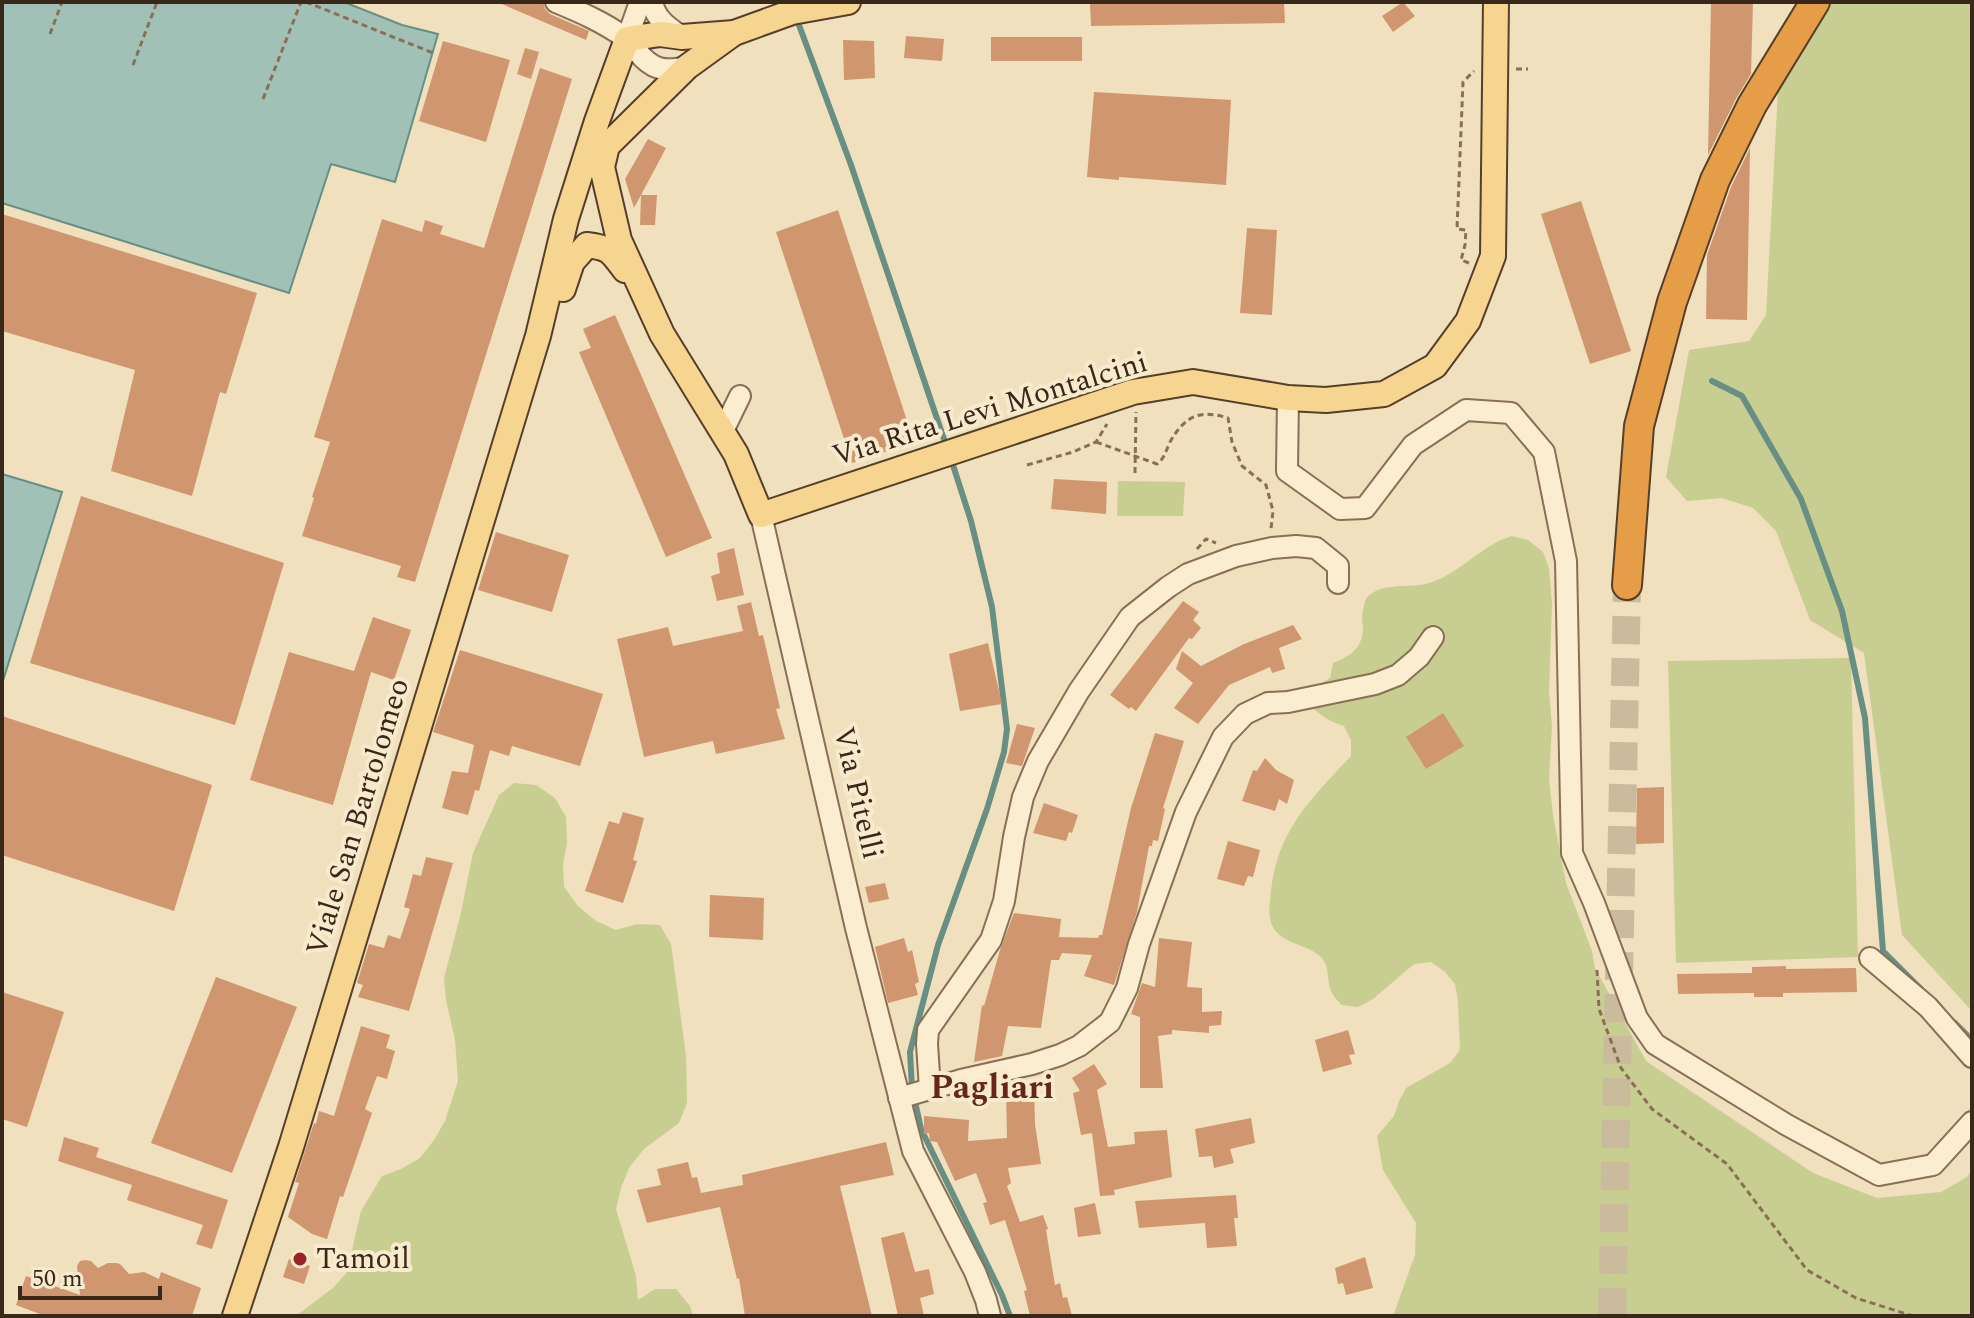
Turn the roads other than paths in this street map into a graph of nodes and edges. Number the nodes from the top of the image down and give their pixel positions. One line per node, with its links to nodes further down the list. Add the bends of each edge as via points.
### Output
1 (556, 2): 9 (street)
2 (640, 2): 9 (street, Viale San Bartolomeo)
3 (652, 2): 8 (street, via 660,21)
4 (848, 2): 7 (main road)
5 (1496, 2): 15 (main road, Via Rita Levi Montalcini, via 1493,256 1468,321 1435,366 1384,394)
6 (1815, 2): 19 (highway, via 1752,105 1715,180 1672,302 1639,426)
7 (734, 33): 8 (main road); 10 (main road)
8 (682, 37): 9 (main road)
9 (627, 39): 10 (street, via 657,68); 13 (main road, Viale San Bartolomeo, via 566,219)
10 (687, 67): 12 (main road, Via Pitelli, via 605,157 619,240)
11 (572, 262): 12 (main road, Via Pitelli, via 587,245 610,250); 13 (main road, Viale San Bartolomeo, via 551,328)
12 (644, 294): 16 (main road, Via Pitelli)
13 (538, 336): 26 (main road, Viale San Bartolomeo)
14 (740, 396): 16 (street)
15 (1288, 398): 17 (main road, Via Rita Levi Montalcini, via 1193,382 1133,392); 25 (street, via 1287,471 1340,509 1365,508 1413,445 1466,410 1511,413 1544,452 1566,561 1572,853 1637,1018 1655,1044 1879,1175 1933,1165)
16 (722, 433): 17 (main road, Via Pitelli)
17 (761, 515): 24 (street, Via Pitelli)
18 (1338, 583): 23 (street, via 1338,566 1316,548 1272,548 1188,574 1130,617 1038,761 1023,797 1004,901 991,940 928,1030)
19 (1627, 585)
20 (1433, 637): 23 (street, via 1398,675 1268,703 1245,714 1223,737 1186,812 1127,988 1110,1022 1060,1055)
21 (1870, 958): 22 (street, via 1928,1007)
22 (1972, 1057)
23 (928, 1089): 24 (street)
24 (900, 1097): 27 (street, Via Pitelli, via 913,1151 975,1272)
25 (1972, 1122)
26 (235, 1316)
27 (990, 1316)

